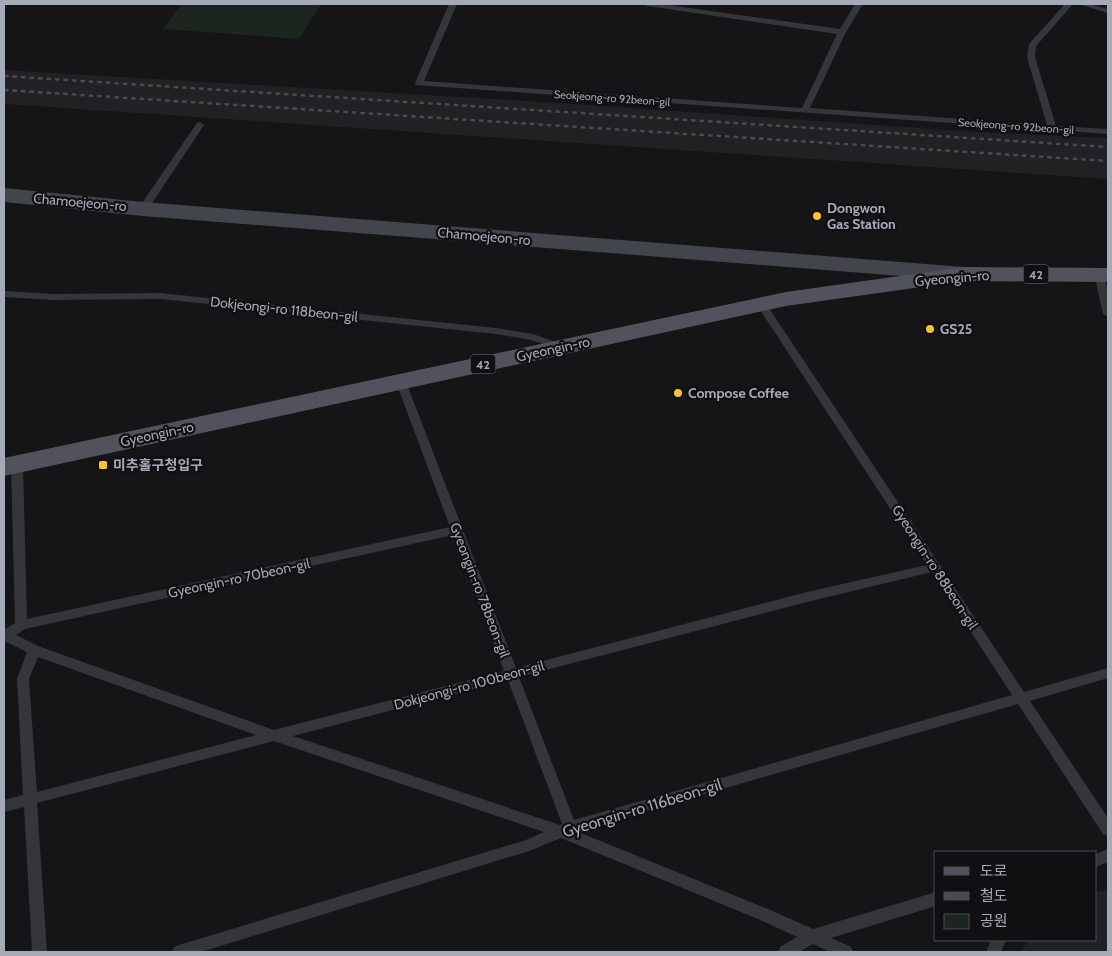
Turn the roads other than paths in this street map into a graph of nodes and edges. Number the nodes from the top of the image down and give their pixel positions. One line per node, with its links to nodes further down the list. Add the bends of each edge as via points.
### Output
1 (453, 4): 8 (lane, Seokjeong-ro 92beon-gil, via 419,83)
2 (648, 4): 7 (lane)
3 (860, 4): 7 (lane)
4 (1069, 4): 10 (lane, via 1032,46 1031,57)
5 (1082, 4): 6 (lane)
6 (1108, 11)
7 (842, 32): 8 (lane)
8 (805, 111): 10 (lane, Seokjeong-ro 92beon-gil)
9 (200, 124): 13 (lane)
10 (1052, 128): 11 (lane, Seokjeong-ro 92beon-gil)
11 (1108, 132)
12 (4, 195): 13 (main road, Chamoejeon-ro)
13 (143, 208): 14 (main road, Chamoejeon-ro)
14 (964, 274): 15 (main road, Gyeongin-ro / 42); 17 (main road, Gyeongin-ro / 42)
15 (1103, 274): 18 (lane)
16 (4, 294): 19 (lane, Dokjeongi-ro 118beon-gil, via 160,296 496,331 533,337)
17 (762, 305): 19 (main road, Gyeongin-ro / 42); 23 (lane, Gyeongin-ro 88beon-gil)
18 (1108, 314)
19 (562, 347): 20 (main road, Gyeongin-ro / 42)
20 (401, 382): 21 (main road, Gyeongin-ro / 42); 22 (lane, Gyeongin-ro 78beon-gil)
21 (10, 465): 24 (lane)
22 (458, 530): 24 (lane, Gyeongin-ro 70beon-gil); 28 (lane, Gyeongin-ro 78beon-gil)
23 (935, 567): 28 (lane, Dokjeongi-ro 100beon-gil); 29 (lane, Gyeongin-ro 88beon-gil)
24 (21, 625): 25 (lane, Gyeongin-ro 70beon-gil)
25 (5, 636): 26 (lane, Gyeongin-ro 70beon-gil)
26 (34, 650): 30 (lane, Gyeongin-ro 70beon-gil); 31 (lane, via 23,679)
27 (1108, 673): 29 (lane, Gyeongin-ro 116beon-gil)
28 (512, 674): 30 (lane, Dokjeongi-ro 100beon-gil); 33 (lane, Gyeongin-ro 78beon-gil)
29 (1021, 698): 33 (lane, Gyeongin-ro 116beon-gil); 34 (lane, Gyeongin-ro 88beon-gil)
30 (275, 736): 31 (lane, Dokjeongi-ro 100beon-gil); 33 (lane, Gyeongin-ro 70beon-gil)
31 (30, 800): 32 (lane, Dokjeongi-ro 100beon-gil); 37 (lane)
32 (4, 806)
33 (565, 829): 36 (lane, Gyeongin-ro 70beon-gil); 38 (lane, Gyeongin-ro 116beon-gil, via 519,848)
34 (1108, 830)
35 (934, 901): 36 (lane)
36 (812, 937): 39 (lane); 40 (lane, Gyeongin-ro 70beon-gil)
37 (39, 952)
38 (179, 952)
39 (785, 952)
40 (846, 952)

